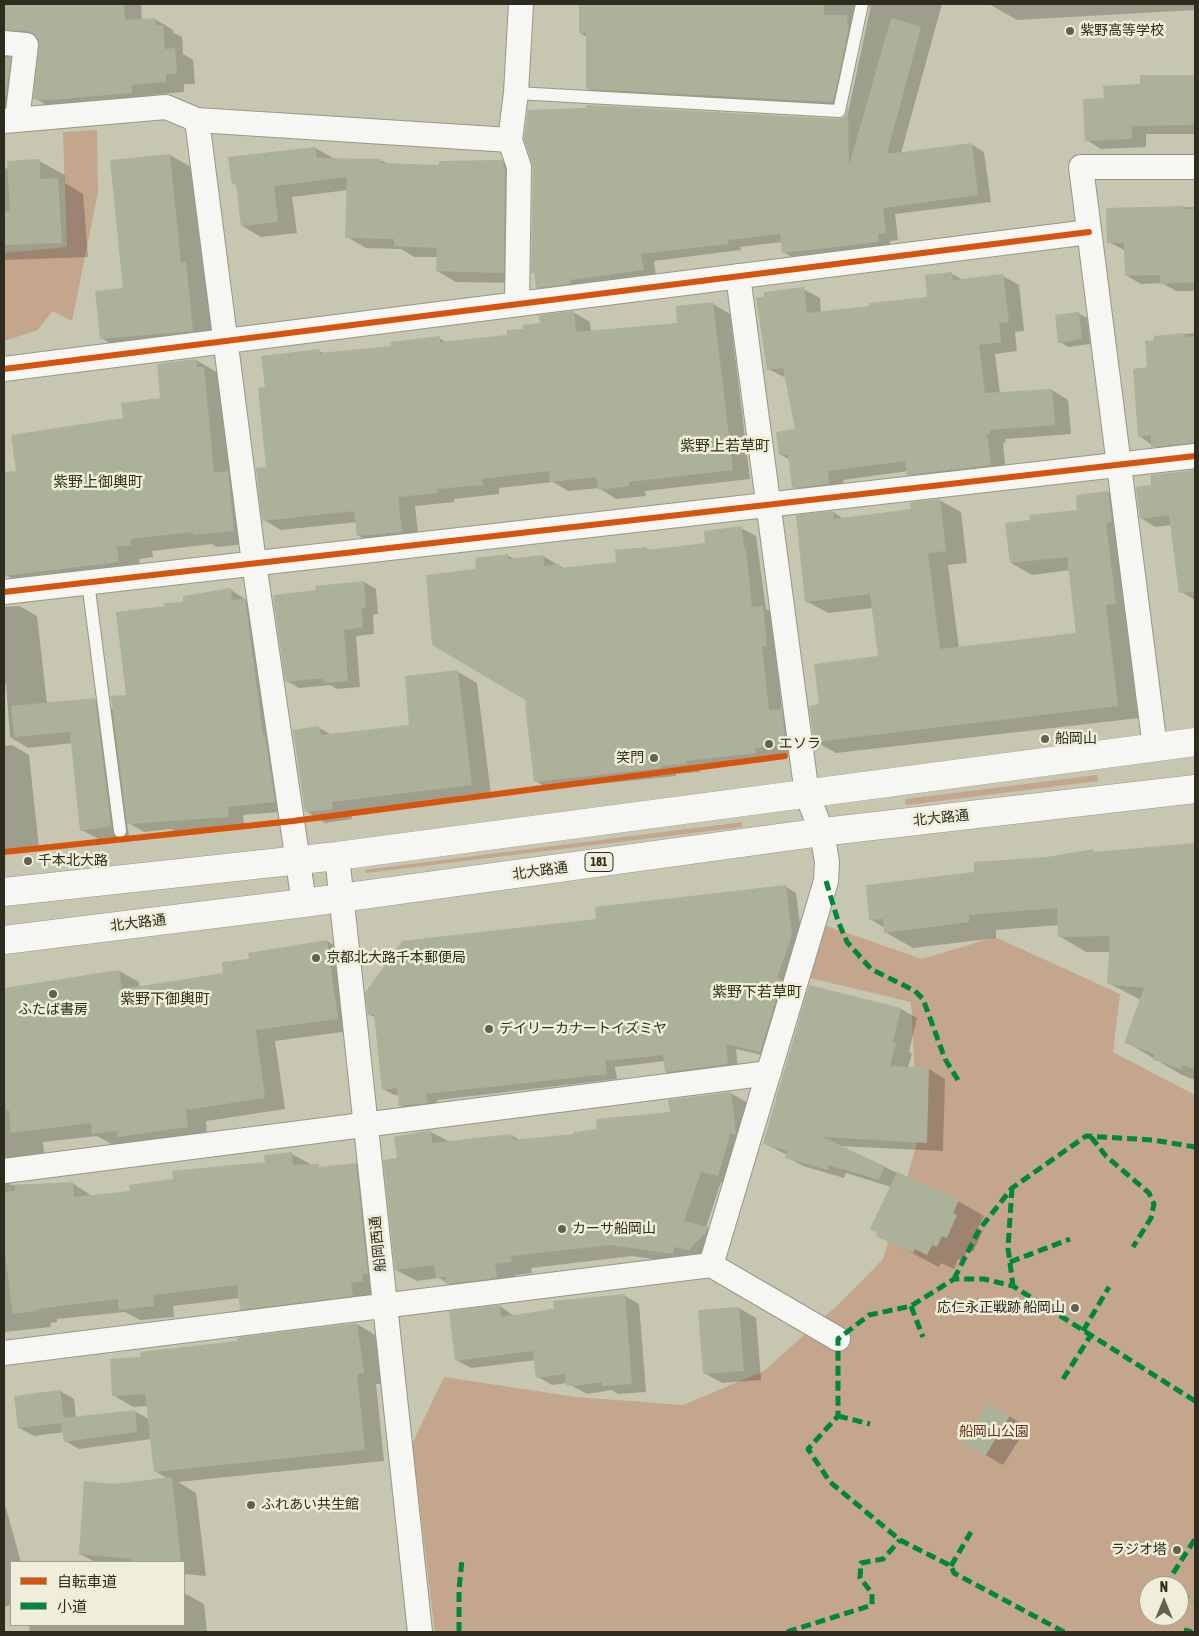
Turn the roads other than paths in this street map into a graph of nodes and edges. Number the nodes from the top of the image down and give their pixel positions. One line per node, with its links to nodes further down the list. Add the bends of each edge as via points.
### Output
1 (521, 4): 4 (street)
2 (862, 4): 4 (lane, via 839,111)
3 (4, 43): 6 (street, via 26,45)
4 (516, 93): 7 (street)
5 (197, 120): 6 (street, via 166,107); 7 (street); 12 (street)
6 (11, 121)
7 (510, 140): 11 (street, via 519,167)
8 (1195, 167): 9 (street, via 1081,167)
9 (1089, 232): 10 (street); 15 (street)
10 (738, 276): 11 (street); 16 (street)
11 (517, 304): 12 (street)
12 (226, 342): 13 (street); 17 (street)
13 (4, 369)
14 (1195, 456): 15 (street)
15 (1119, 464): 16 (street); 21 (street)
16 (768, 504): 17 (street); 23 (street)
17 (254, 563): 18 (street); 27 (street)
18 (88, 582): 19 (street); 24 (lane)
19 (4, 592)
20 (1195, 742): 21 (main road)
21 (1155, 748): 23 (main road)
22 (1195, 789): 25 (main road, 北大路通 / 181)
23 (807, 795): 25 (street); 26 (main road)
24 (120, 831)
25 (822, 832): 29 (main road, 北大路通 / 181); 32 (street, via 826,880)
26 (337, 856): 27 (main road); 29 (street, 船岡西通)
27 (299, 861): 28 (main road); 30 (street)
28 (4, 892)
29 (342, 898): 30 (main road, 北大路通 / 181); 33 (street, 船岡西通)
30 (304, 903): 31 (main road, 北大路通 / 181)
31 (4, 940)
32 (768, 1073): 33 (street); 35 (street)
33 (366, 1124): 34 (street); 36 (street, 船岡西通)
34 (4, 1171)
35 (711, 1265): 36 (street); 37 (street)
36 (385, 1305): 38 (street); 39 (street, 船岡西通)
37 (838, 1339)
38 (4, 1353)
39 (420, 1632)

